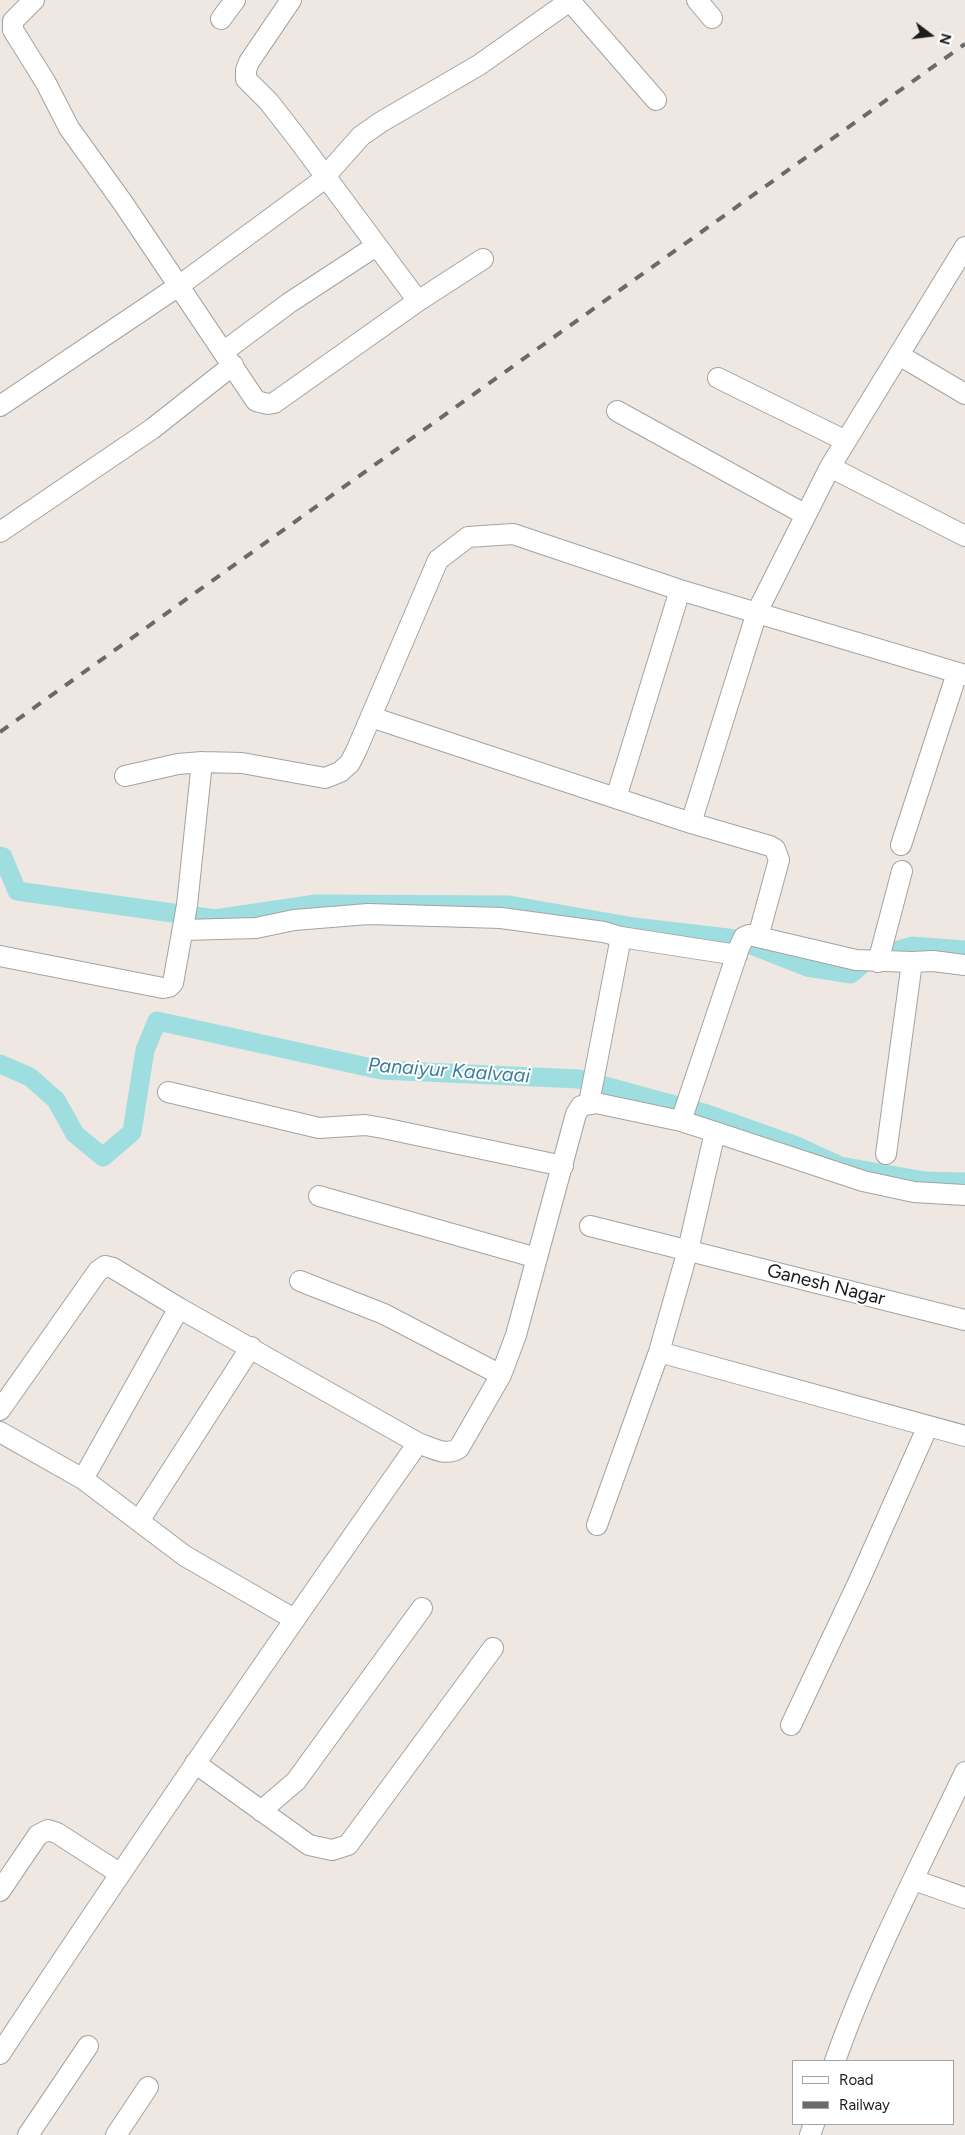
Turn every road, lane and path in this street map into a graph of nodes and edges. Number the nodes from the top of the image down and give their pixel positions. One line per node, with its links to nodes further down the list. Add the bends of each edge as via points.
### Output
1 (34, 0): 13 (street, via 13,21 13,30 69,128)
2 (234, 0): 7 (street)
3 (291, 0): 9 (street, via 249,62 246,79 269,102)
4 (570, 0): 8 (street); 9 (street, via 479,65 381,122 362,136)
5 (697, 0): 6 (street)
6 (712, 18)
7 (221, 19)
8 (656, 100)
9 (326, 176): 10 (street); 13 (street)
10 (376, 246): 14 (street); 16 (street, via 289,303)
11 (965, 247): 15 (street)
12 (483, 259): 14 (street)
13 (180, 286): 16 (street); 19 (street)
14 (418, 301): 16 (street, via 274,403 256,401)
15 (900, 354): 18 (street); 21 (street)
16 (228, 359): 24 (street, via 152,429)
17 (718, 378): 21 (street)
18 (965, 394)
19 (0, 406)
20 (617, 411): 23 (street)
21 (846, 441): 22 (street)
22 (830, 467): 23 (street); 25 (street)
23 (806, 515): 27 (street)
24 (0, 532)
25 (965, 536)
26 (680, 590): 27 (street); 29 (street, via 513,534 468,536 438,560); 32 (street)
27 (757, 612): 28 (street); 33 (street)
28 (961, 674): 34 (street)
29 (371, 717): 30 (street, via 350,764 325,778 242,763); 32 (street)
30 (202, 762): 31 (street); 36 (street)
31 (125, 776)
32 (616, 798): 33 (street)
33 (691, 823): 38 (street, via 775,849 779,860)
34 (901, 845)
35 (902, 871): 40 (street)
36 (184, 928): 37 (street, via 256,928 294,920 368,914 501,918); 39 (street, via 169,988)
37 (621, 937): 38 (street); 44 (street)
38 (745, 944): 40 (street); 45 (street)
39 (0, 956)
40 (868, 961): 41 (street)
41 (912, 962): 42 (street); 47 (street)
42 (965, 965)
43 (168, 1092): 48 (street, via 319,1128 365,1125)
44 (590, 1097): 45 (street); 48 (street, via 576,1114)
45 (684, 1109): 46 (street)
46 (715, 1132): 50 (street, via 863,1181 914,1192); 52 (street)
47 (886, 1154)
48 (563, 1166): 53 (street)
49 (319, 1196): 53 (street)
50 (965, 1196)
51 (590, 1226): 52 (street, Ganesh Nagar)
52 (688, 1250): 56 (street, Ganesh Nagar); 58 (street)
53 (537, 1258): 59 (street, via 516,1335)
54 (300, 1281): 59 (street, via 384,1314)
55 (179, 1308): 57 (street); 60 (street, via 105,1266 98,1271); 65 (street)
56 (965, 1320)
57 (251, 1348): 64 (street); 66 (street)
58 (659, 1352): 61 (street); 67 (street)
59 (501, 1375): 64 (street, via 460,1448 453,1453 441,1452)
60 (0, 1410)
61 (928, 1426): 63 (street); 71 (street)
62 (0, 1432): 65 (street)
63 (965, 1436)
64 (418, 1443): 69 (street)
65 (83, 1479): 66 (street)
66 (139, 1521): 69 (street, via 185,1556)
67 (597, 1524)
68 (422, 1608): 74 (street, via 296,1781)
69 (294, 1619): 72 (street)
70 (493, 1648): 74 (street, via 348,1845 332,1850 309,1845)
71 (791, 1725)
72 (195, 1763): 74 (street); 75 (street)
73 (965, 1772): 76 (street)
74 (261, 1811)
75 (119, 1873): 77 (street, via 57,1832 48,1830 38,1836); 80 (street)
76 (914, 1880): 78 (street); 81 (street, via 846,2029)
77 (0, 1891)
78 (965, 1898)
79 (88, 2046): 83 (street)
80 (0, 2054)
81 (835, 2060)
82 (148, 2087): 84 (street)
83 (28, 2135)
84 (116, 2135)

